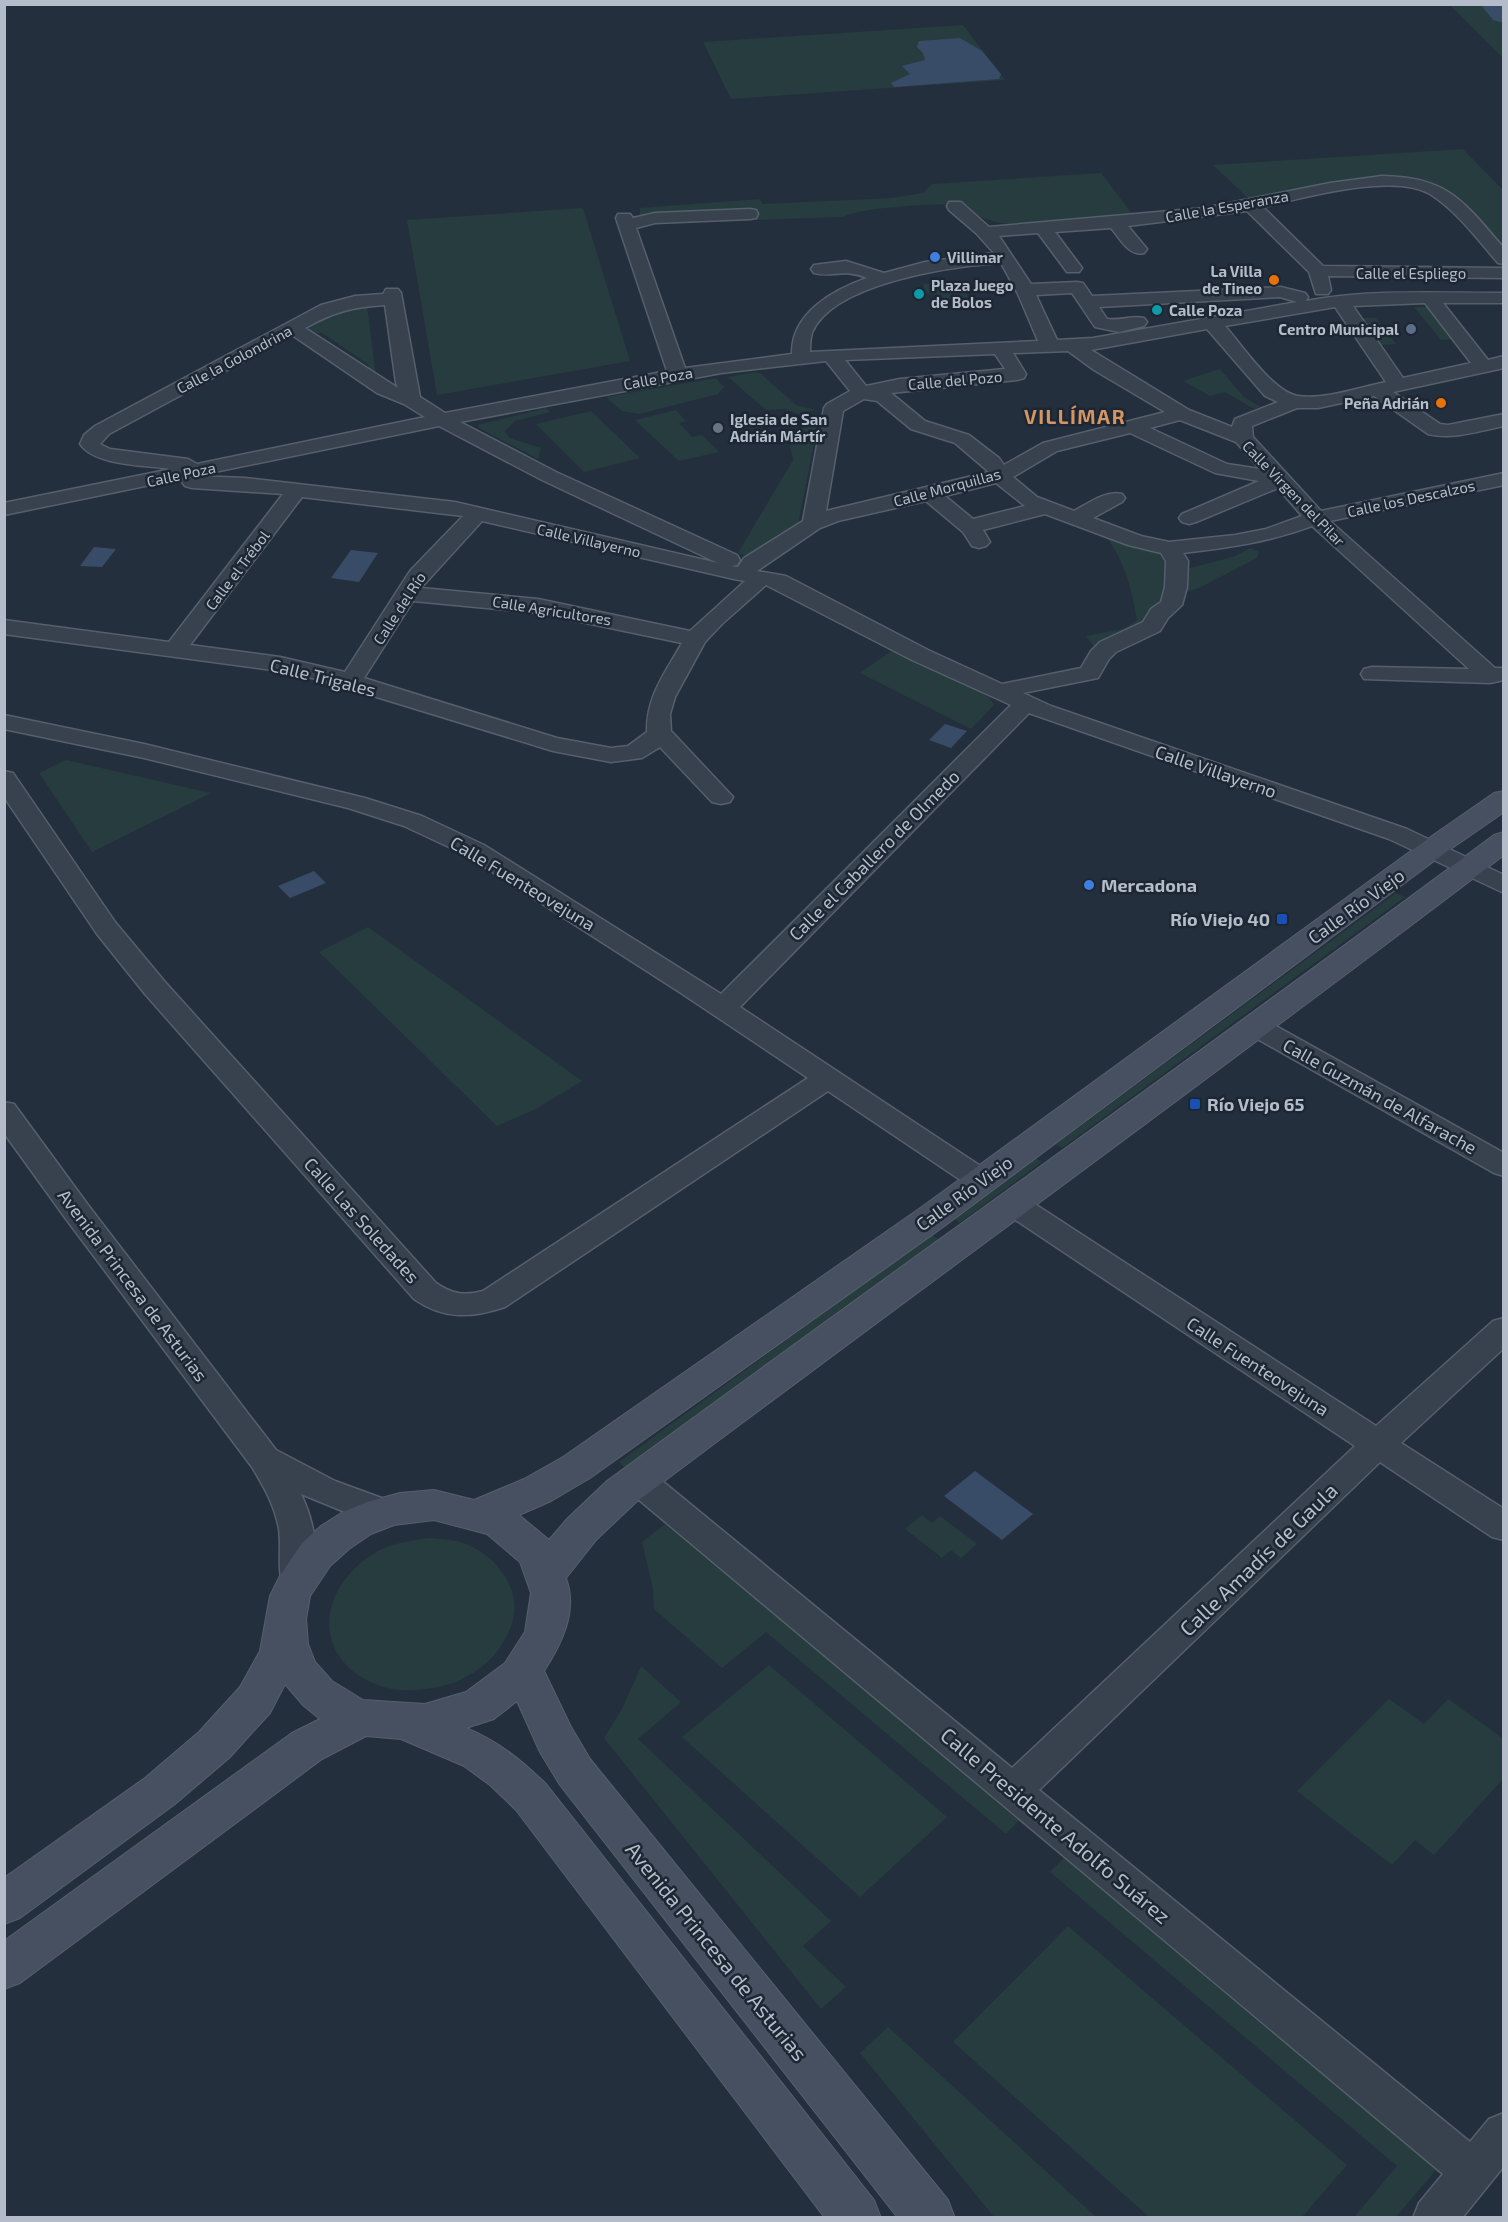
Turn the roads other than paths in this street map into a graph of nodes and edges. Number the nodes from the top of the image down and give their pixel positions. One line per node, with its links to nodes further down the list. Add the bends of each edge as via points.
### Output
1 (1250, 204): 4 (street, Calle la Esperanza); 9 (street, Calle la Esperanza, via 1392,181 1424,185 1442,194); 12 (street)
2 (956, 206): 6 (street)
3 (750, 214): 31 (street, via 625,222)
4 (1115, 222): 5 (street, Calle la Esperanza); 7 (street)
5 (1042, 227): 6 (street, Calle la Esperanza); 10 (street)
6 (985, 232): 8 (street)
7 (1138, 249)
8 (1005, 257): 14 (street, via 959,262); 15 (street)
9 (1503, 259)
10 (1073, 268)
11 (820, 269): 14 (street, via 856,266)
12 (1318, 271): 13 (street, Calle el Espliego); 19 (street)
13 (1503, 273)
14 (888, 278): 28 (street, via 840,297 819,311 803,332)
15 (1025, 290): 18 (street, via 1077,287); 24 (street)
16 (1281, 292): 18 (street, Calle Poza); 18 (street, Calle Poza, via 1119,326 1101,323); 19 (street, Calle Poza)
17 (1495, 298): 19 (street, Calle Poza); 21 (street)
18 (1086, 302)
19 (1329, 302): 22 (street, Calle Poza); 32 (street)
20 (1434, 304): 30 (street)
21 (1503, 319)
22 (1212, 323): 25 (street, Calle Poza); 35 (street, via 1272,392)
23 (293, 328): 34 (street, via 384,389); 34 (street, Calle la Golondrina, via 342,303 393,296); 41 (street, Calle la Golondrina, via 91,439 93,448 105,454)
24 (1050, 346): 25 (street, Calle Poza); 26 (street, Calle Poza)
25 (1074, 346): 36 (street, Calle Virgen del Pilar)
26 (1000, 347): 27 (street, Calle Poza); 33 (street, Calle del Pozo, via 1017,374 900,385)
27 (831, 355): 28 (street, Calle Poza); 33 (street)
28 (801, 357): 31 (street, Calle Poza)
29 (1503, 362): 30 (street)
30 (1483, 366): 32 (street)
31 (678, 374): 37 (street, Calle Poza)
32 (1386, 389): 35 (street, via 1318,402); 38 (street, via 1435,430)
33 (861, 393): 42 (street, Calle los Descalzos, via 883,396 918,425 962,439 992,462); 55 (street, via 834,408)
34 (411, 400): 37 (street)
35 (1294, 402): 40 (street, via 1242,423)
36 (1182, 414): 39 (street, Calle Morquillas); 40 (street, Calle Virgen del Pilar)
37 (442, 420): 41 (street, Calle Poza); 57 (street, via 549,476)
38 (1503, 420)
39 (1133, 427): 42 (street, Calle Morquillas, via 1050,447); 43 (street, via 1222,469)
40 (1243, 438): 43 (street, Calle Virgen del Pilar)
41 (208, 468): 45 (street, Calle Poza)
42 (1001, 475): 47 (street, Calle Morquillas); 49 (street, Calle los Descalzos, via 1022,495)
43 (1282, 479): 52 (street); 53 (street, Calle Virgen del Pilar)
44 (1503, 479): 53 (street, Calle los Descalzos)
45 (151, 480): 46 (street, Calle Villayerno); 50 (street, Calle Poza)
46 (297, 490): 51 (street, Calle Villayerno, via 416,502); 61 (street, Calle el Trébol)
47 (930, 494): 49 (street, via 975,535 981,523); 55 (street, Calle Morquillas, via 832,516)
48 (1115, 498): 54 (street)
49 (1045, 508): 54 (street, Calle los Descalzos)
50 (6, 510)
51 (478, 513): 57 (street, Calle Villayerno, via 722,571); 58 (street, Calle del Río, via 418,576)
52 (1189, 518)
53 (1316, 518): 56 (street, Calle los Descalzos, via 1285,530 1235,541); 63 (street, Calle Virgen del Pilar)
54 (1074, 519): 56 (street, Calle los Descalzos, via 1136,542)
55 (813, 524): 57 (street, Calle Morquillas, via 752,563)
56 (1168, 548): 65 (street, via 1177,561 1176,587 1171,605 1152,626 1108,647 1090,673)
57 (755, 573): 60 (street, Calle Morquillas); 65 (street, Calle Villayerno)
58 (407, 594): 60 (street, Calle Agricultores, via 538,606); 64 (street, Calle del Río)
59 (4, 627): 61 (street, Calle Trigales)
60 (695, 639): 68 (street, Calle Morquillas, via 663,697 658,714)
61 (176, 649): 64 (street, Calle Trigales, via 280,664)
62 (1372, 674): 63 (street)
63 (1497, 674)
64 (350, 682): 68 (street, Calle Trigales, via 553,744 611,755 634,753)
65 (1001, 691): 66 (street, Calle Villayerno)
66 (1026, 703): 73 (street, Calle Villayerno); 76 (street, Calle el Caballero de Olmedo)
67 (4, 722): 76 (street, Calle Fuenteovejuna, via 298,787 413,821 475,850)
68 (659, 733): 70 (street)
69 (4, 778): 78 (street, Calle Las Soledades, via 92,909 148,979 425,1291 446,1304 471,1306 494,1299)
70 (721, 797)
71 (1503, 800): 73 (main road, Calle Río Viejo)
72 (1503, 841): 74 (main road, Calle Río Viejo)
73 (1432, 849): 74 (street); 81 (main road, Calle Río Viejo)
74 (1468, 868): 75 (street); 77 (main road, Calle Río Viejo)
75 (1503, 885)
76 (723, 1008): 78 (street, Calle Fuenteovejuna)
77 (1257, 1027): 80 (street, Calle Guzmán de Alfarache); 82 (main road, Calle Río Viejo)
78 (828, 1078): 81 (street, Calle Fuenteovejuna)
79 (4, 1111): 85 (street, Avenida Princesa de Asturias)
80 (1503, 1166)
81 (981, 1180): 88 (main road, Calle Río Viejo, via 556,1482)
82 (1013, 1204): 84 (street, Calle Fuenteovejuna); 86 (main road, Calle Río Viejo)
83 (1503, 1329): 84 (street, Calle Amadís de Gaula)
84 (1378, 1444): 89 (street, Calle Fuenteovejuna); 96 (street, Calle Amadís de Gaula)
85 (264, 1458): 87 (street, Avenida Princesa de Asturias, via 310,1486); 91 (street, Avenida Princesa de Asturias, via 294,1513 299,1539)
86 (638, 1480): 90 (main road, Calle Río Viejo, via 585,1524); 96 (street, Calle Presidente Adolfo Suárez)
87 (383, 1512): 88 (main road, via 434,1505); 91 (main road, via 336,1535 316,1552)
88 (482, 1513): 90 (main road, via 518,1534)
89 (1503, 1527)
90 (549, 1572): 93 (main road, via 549,1628)
91 (297, 1580): 92 (main road, via 286,1610)
92 (285, 1626): 94 (main road, via 292,1658 303,1679 340,1709); 97 (main road, via 280,1653 255,1700 214,1745 160,1791)
93 (524, 1672): 95 (main road, via 489,1701 438,1720); 102 (main road, Avenida Princesa de Asturias, via 575,1772)
94 (362, 1718): 95 (main road); 98 (main road, via 307,1746)
95 (409, 1723): 101 (main road, via 479,1753 531,1797)
96 (1014, 1790): 100 (street, Calle Presidente Adolfo Suárez)
97 (4, 1904)
98 (4, 1968)
99 (1503, 2133): 100 (street)
100 (1472, 2171): 103 (street)
101 (855, 2217)
102 (930, 2217)
103 (1434, 2217)

